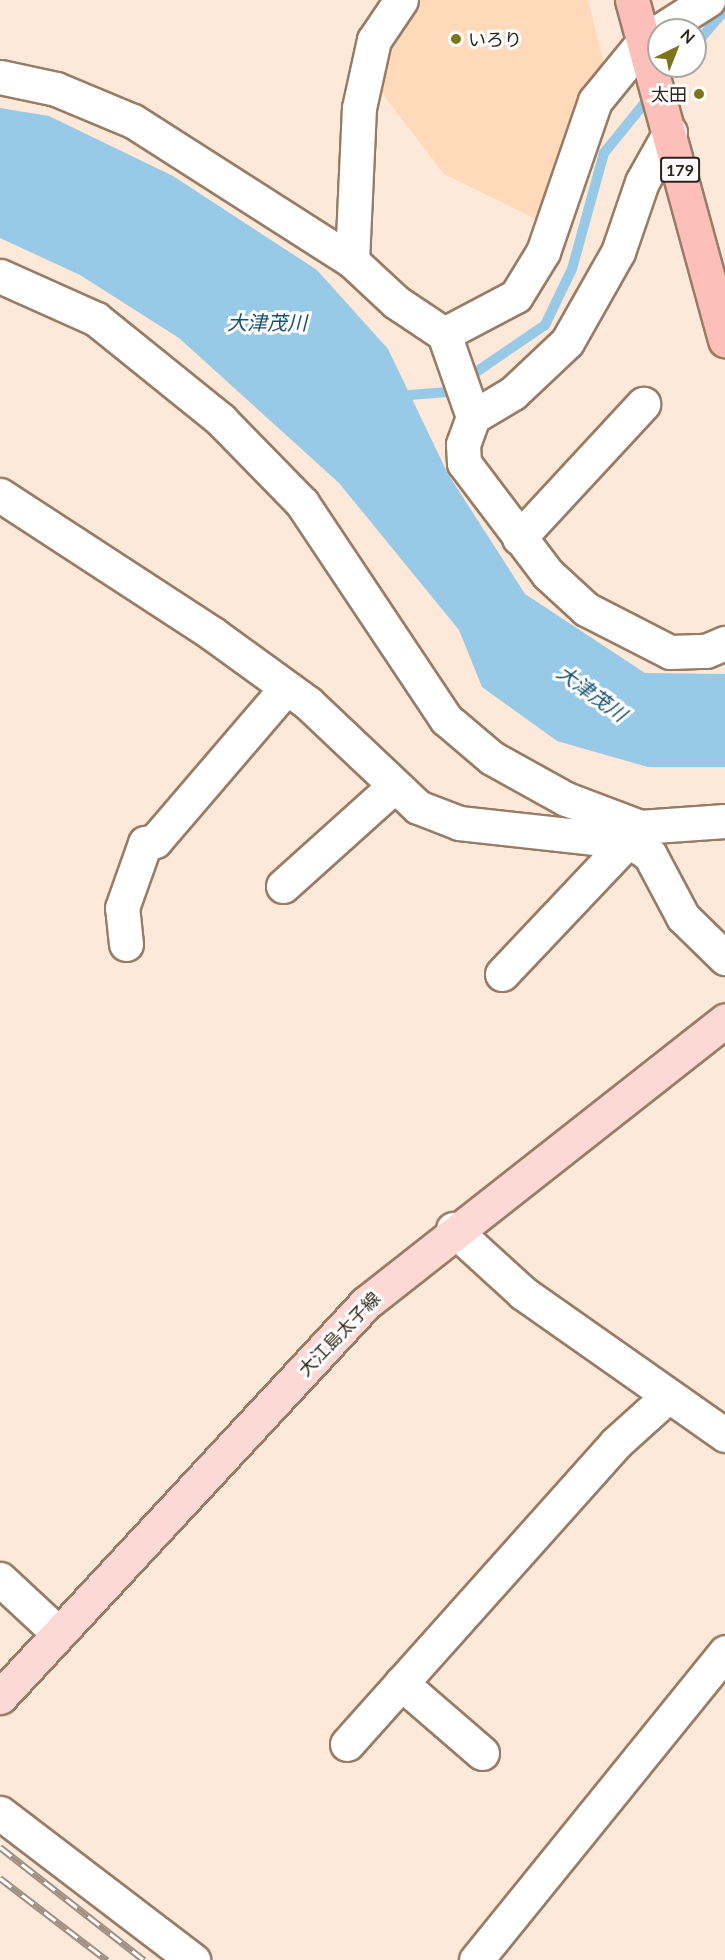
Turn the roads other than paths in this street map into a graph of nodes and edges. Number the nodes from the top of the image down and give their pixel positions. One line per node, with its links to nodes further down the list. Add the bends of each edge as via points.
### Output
1 (401, 0): 10 (street, via 374,40 359,108)
2 (632, 0): 5 (highway, 179)
3 (708, 0): 4 (street)
4 (679, 18)
5 (647, 23)
6 (647, 42): 12 (street, via 595,101 543,252 516,296)
7 (0, 77): 10 (street, via 56,88 133,121)
8 (661, 78): 9 (highway, 179)
9 (670, 132): 13 (highway, 179); 15 (street, via 642,182 618,252 567,342 513,393)
10 (352, 261): 12 (street, via 396,302)
11 (0, 276): 22 (street, via 96,319 221,420 302,503 446,718 492,758)
12 (444, 334): 15 (street)
13 (725, 341)
14 (643, 404): 17 (street)
15 (473, 417): 17 (street, via 463,444 464,463)
16 (0, 495): 19 (street, via 213,634)
17 (519, 538): 18 (street, via 586,609 670,652 706,651)
18 (725, 643)
19 (286, 688): 20 (street); 24 (street, via 156,841 145,843 122,908)
20 (392, 788): 22 (street, via 418,807 459,823); 23 (street)
21 (725, 821): 22 (street)
22 (635, 835): 25 (street, via 684,917); 26 (street)
23 (283, 886)
24 (126, 944)
25 (725, 958)
26 (502, 974)
27 (725, 1021): 28 (main road, 大江島太子線)
28 (453, 1229): 29 (street, via 523,1293); 32 (main road, 大江島太子線, via 366,1303)
29 (668, 1396): 30 (street); 34 (street, via 616,1443)
30 (725, 1435)
31 (0, 1579): 32 (street)
32 (56, 1631): 35 (main road, 大江島太子線)
33 (725, 1653): 40 (street)
34 (401, 1683): 36 (street); 37 (street)
35 (0, 1697)
36 (347, 1744)
37 (482, 1753)
38 (0, 1813): 39 (street)
39 (193, 1960)
40 (476, 1960)

